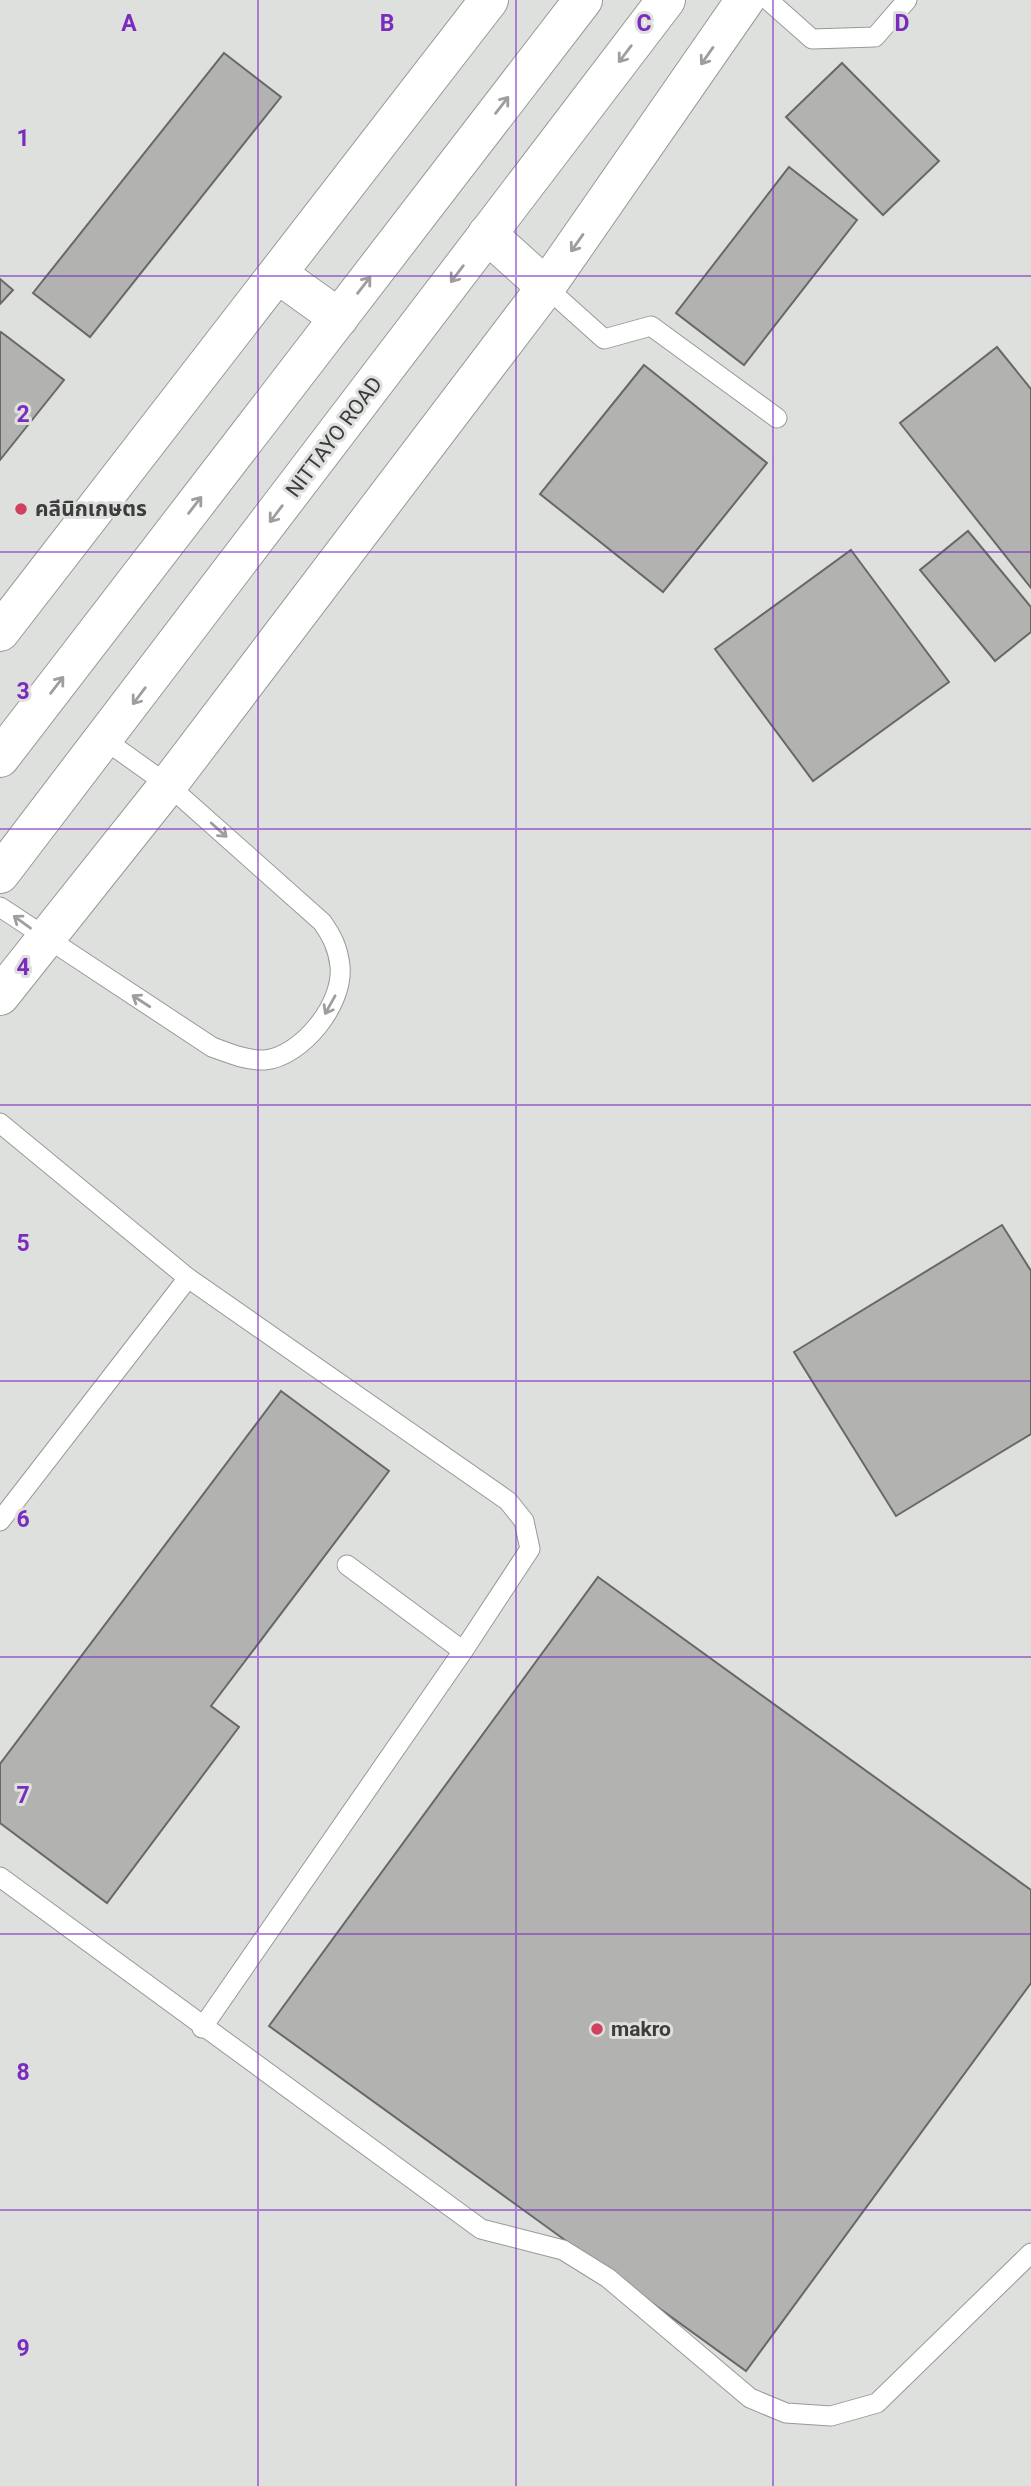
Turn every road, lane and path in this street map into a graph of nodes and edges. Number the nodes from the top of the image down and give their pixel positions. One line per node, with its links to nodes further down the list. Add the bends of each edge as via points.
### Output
1 (489, 0): 8 (main road)
2 (583, 0): 10 (main road, one-way to 2)
3 (666, 0): 7 (main road, NITTAYO ROAD, one-way to 7)
4 (746, 0): 9 (main road, one-way to 9)
5 (768, 0): 6 (lane, via 812,39 875,37)
6 (907, 0)
7 (487, 234): 9 (main road); 13 (main road, NITTAYO ROAD, one-way to 13)
8 (279, 275): 10 (main road); 12 (main road)
9 (546, 287): 11 (lane, via 604,339 651,326); 15 (main road)
10 (339, 318): 14 (main road, one-way to 10)
11 (777, 418)
12 (0, 632)
13 (105, 740): 15 (lane); 16 (main road, NITTAYO ROAD)
14 (0, 758)
15 (168, 785): 18 (main road); 18 (lane, one-way to 18, via 322,922 336,942 341,969 337,992 321,1020 295,1049 265,1060 237,1057 212,1047)
16 (0, 874)
17 (0, 906): 18 (lane, one-way to 17)
18 (44, 939): 19 (main road)
19 (0, 996)
20 (0, 1123): 21 (lane)
21 (188, 1278): 22 (lane); 24 (lane, via 508,1501 524,1521 530,1549)
22 (0, 1521)
23 (347, 1564): 24 (lane)
24 (463, 1651): 26 (lane)
25 (0, 1877): 26 (lane)
26 (202, 2028): 27 (lane, via 481,2229 563,2250 608,2278 750,2398 786,2413 831,2416 877,2403)
27 (1031, 2253)

